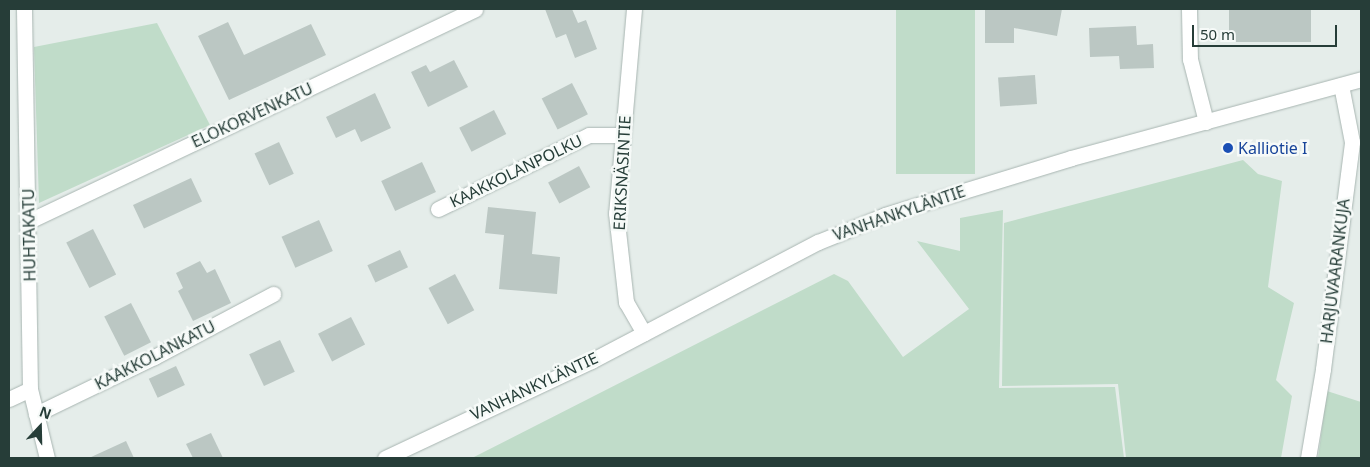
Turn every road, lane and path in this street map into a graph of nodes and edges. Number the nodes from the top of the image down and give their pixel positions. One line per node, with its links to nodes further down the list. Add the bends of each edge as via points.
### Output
1 (24, 9): 10 (street, HUHTAKATU)
2 (475, 9): 10 (street, ELOKORVENKATU)
3 (634, 9): 8 (street, ERIKSNÄSINTIE)
4 (1189, 9): 7 (street, via 1190,59)
5 (1361, 80): 6 (street, VANHANKYLÄNTIE)
6 (1340, 85): 7 (street, VANHANKYLÄNTIE); 18 (street, HARJUVAARANKUJA, via 1352,142 1323,369)
7 (1206, 122): 12 (street, VANHANKYLÄNTIE, via 1071,158 885,215 818,242)
8 (623, 135): 9 (street, KAAKKOLANPOLKU, via 589,135); 12 (street, ERIKSNÄSINTIE, via 616,213 620,270 626,302)
9 (438, 210)
10 (29, 221): 13 (street, HUHTAKATU)
11 (273, 294): 15 (street, KAAKKOLANKATU)
12 (644, 333): 17 (street, VANHANKYLÄNTIE)
13 (30, 389): 14 (street); 15 (street, HUHTAKATU)
14 (9, 399)
15 (36, 414): 16 (street, HUHTAKATU)
16 (47, 458)
17 (388, 458)
18 (1308, 458)

